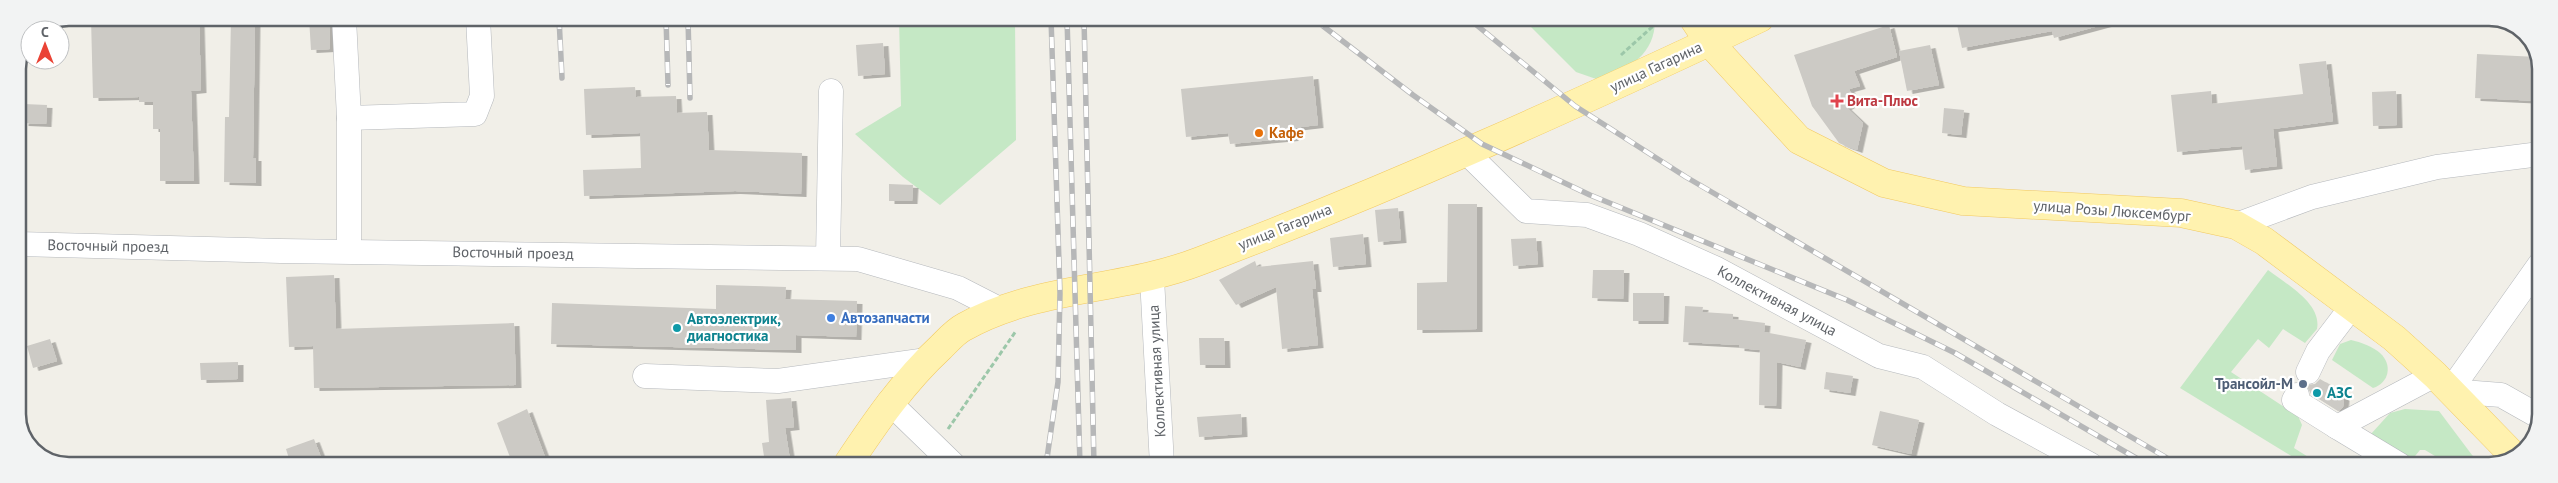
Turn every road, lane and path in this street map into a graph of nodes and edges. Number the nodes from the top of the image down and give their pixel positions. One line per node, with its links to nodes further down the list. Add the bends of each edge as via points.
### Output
1 (344, 26): 7 (street)
2 (478, 26): 7 (street, via 482,96 474,114)
3 (1699, 27): 5 (main road, улица Розы Люксембург)
4 (1742, 27): 5 (main road, улица Гагарина)
5 (1709, 42): 8 (main road, улица Гагарина, via 1575,106); 10 (main road, улица Розы Люксембург, via 1799,140 1884,183 1963,201 2182,213)
6 (831, 91): 13 (street)
7 (349, 118): 12 (street)
8 (1465, 151): 15 (main road, улица Гагарина, via 1315,215); 32 (street, Коллективная улица, via 1526,211 1587,215 1639,234 1717,269 1879,356 1923,367 1997,414)
9 (2532, 155): 10 (street, via 2437,167 2312,197)
10 (2236, 225): 16 (main road, улица Розы Люксембург, via 2264,241)
11 (26, 244): 12 (street, Восточный проезд)
12 (348, 251): 13 (street, Восточный проезд)
13 (828, 258): 17 (street, Восточный проезд, via 867,261 958,288)
14 (2531, 274): 22 (street)
15 (1152, 278): 17 (main road, улица Гагарина, via 1076,290); 31 (street, Коллективная улица)
16 (2353, 305): 20 (street, via 2318,351); 22 (main road, улица Розы Люксембург)
17 (999, 308): 19 (main road, улица Гагарина, via 961,328)
18 (1021, 325): 27 (path)
19 (927, 360): 21 (street, via 778,381); 24 (main road, улица Гагарина)
20 (2308, 372)
21 (645, 376)
22 (2442, 383): 25 (street, via 2501,395); 26 (street); 28 (main road, улица Розы Люксембург)
23 (2297, 395): 26 (street, via 2294,400)
24 (889, 402): 27 (street); 29 (main road, улица Гагарина)
25 (2531, 412)
26 (2337, 427): 33 (street)
27 (935, 448): 30 (street)
28 (2509, 451)
29 (853, 456)
30 (944, 456)
31 (1162, 456)
32 (2075, 457)
33 (2385, 457)

